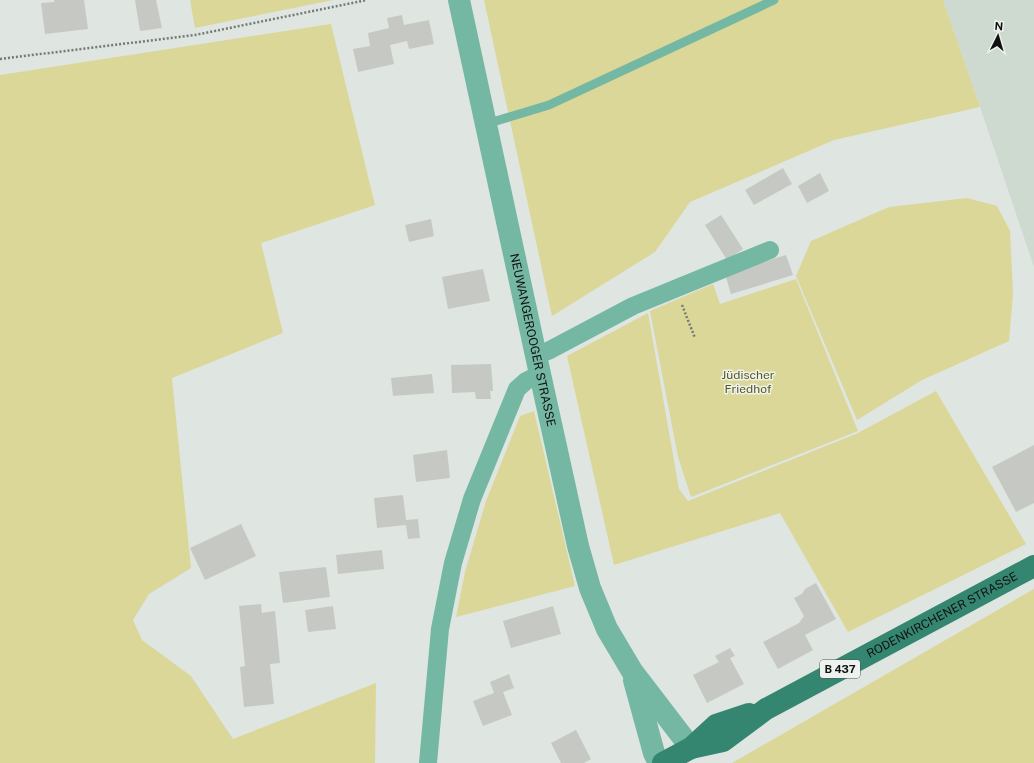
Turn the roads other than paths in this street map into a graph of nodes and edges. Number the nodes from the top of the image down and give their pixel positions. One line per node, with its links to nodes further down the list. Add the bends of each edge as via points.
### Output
1 (459, 0): 3 (street, NEUWANGEROOGER STRASSE)
2 (774, 0): 3 (lane, via 549,105)
3 (486, 124): 5 (street, NEUWANGEROOGER STRASSE)
4 (770, 250): 5 (street, via 633,306 548,351)
5 (538, 365): 7 (street, NEUWANGEROOGER STRASSE, via 578,546 590,588 607,629); 9 (street, via 517,389 472,499 453,563 440,629)
6 (1034, 566): 8 (main road, RODENKIRCHENER STRASSE / B 437, via 766,709 723,741)
7 (632, 671): 8 (street, NEUWANGEROOGER STRASSE); 10 (street, NEUWANGEROOGER STRASSE)
8 (691, 748): 11 (main road, RODENKIRCHENER STRASSE / B 437)
9 (428, 763)
10 (659, 763)
11 (663, 763)

